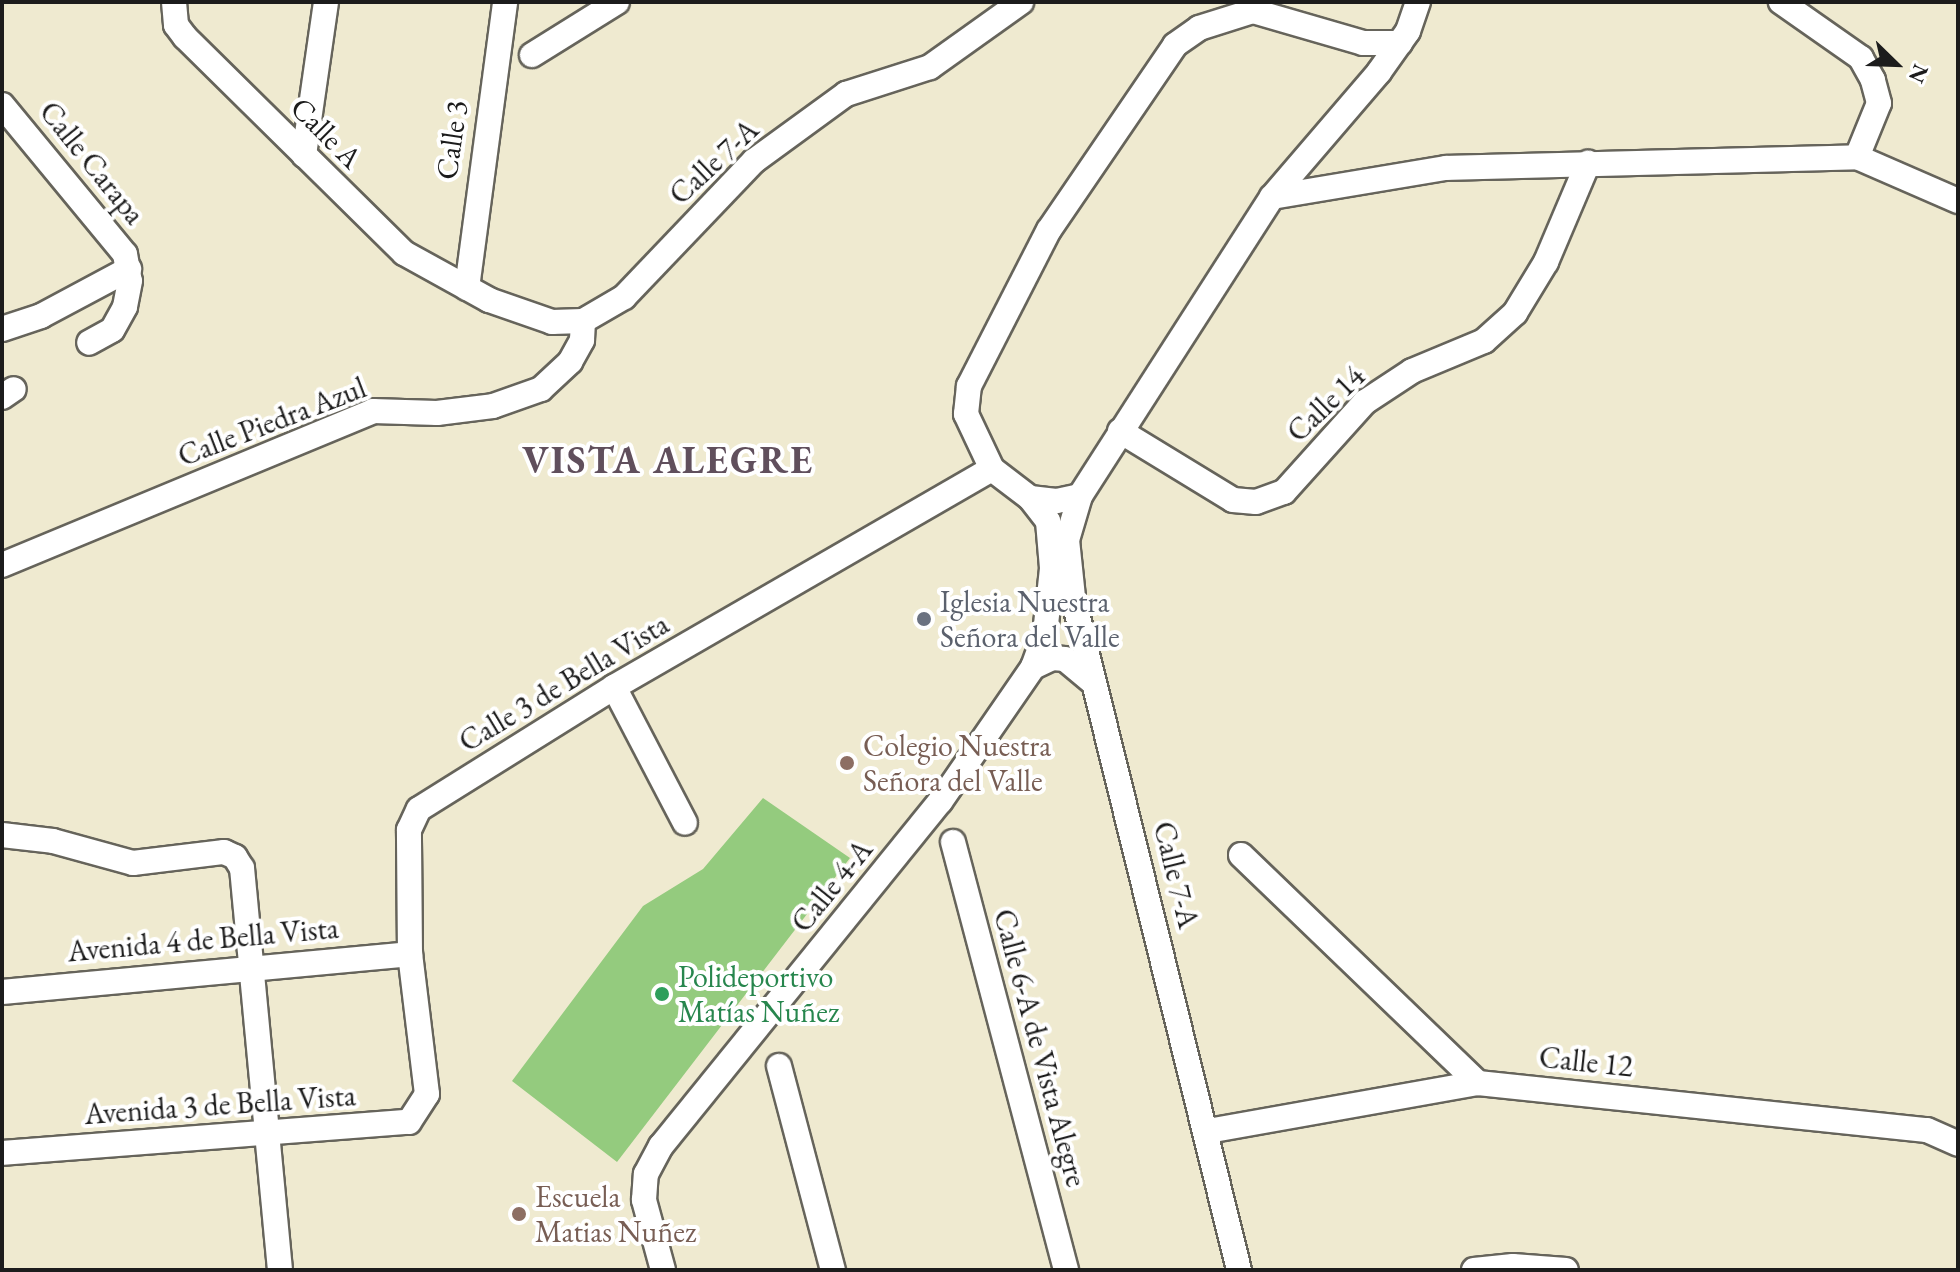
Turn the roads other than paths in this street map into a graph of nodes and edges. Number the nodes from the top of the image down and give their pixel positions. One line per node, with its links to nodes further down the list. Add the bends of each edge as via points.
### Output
1 (326, 2): 13 (street)
2 (494, 2): 9 (street, Calle 3)
3 (505, 2): 9 (street, Calle 3)
4 (617, 2): 11 (street)
5 (1021, 2): 20 (street, Calle 7-A, via 930,67 835,102 754,161 624,297)
6 (1418, 2): 10 (street, Calle 7-A)
7 (1781, 2): 14 (street, via 1861,58 1873,80 1879,103)
8 (173, 5): 13 (street, Calle A, via 185,37)
9 (495, 31): 19 (street, Calle 3, via 457,231)
10 (1400, 43): 16 (street, Calle 7-A); 24 (street, via 1363,43 1253,11 1199,28 1175,45 1049,230 969,386 966,414)
11 (532, 55)
12 (2, 105): 18 (street, Calle Carapa, via 125,254)
13 (304, 155): 19 (street, Calle A, via 378,231)
14 (1857, 157): 15 (street); 17 (street)
15 (1588, 163): 16 (street, via 1446,168); 23 (street, Calle 14, via 1546,262 1515,313 1484,341 1412,371 1365,402 1284,492 1256,502 1233,500)
16 (1272, 197): 23 (street, Calle 7-A)
17 (1958, 201)
18 (129, 269): 21 (street, via 41,316); 22 (street, Calle Carapa, via 125,307 112,330)
19 (461, 285): 20 (street, via 552,322)
20 (583, 321): 27 (street, Calle Piedra Azul, via 582,340 570,362 541,389 493,406 437,413 373,411)
21 (2, 329)
22 (89, 343)
23 (1120, 431): 25 (street, Calle 7-A)
24 (992, 469): 26 (street); 30 (street, Calle 3 de Bella Vista)
25 (1080, 496): 26 (street, via 1056,501); 29 (street, Calle 7-A, via 1067,540 1073,597)
26 (1030, 498): 28 (street, via 1048,521 1052,568 1045,634)
27 (2, 565)
28 (1033, 667): 29 (street, via 1052,658 1065,659); 47 (street, Calle 4-A, via 940,802 661,1146 646,1174 644,1200)
29 (1094, 683): 41 (street, Calle 7-A)
30 (614, 687): 31 (street); 35 (street, Calle 3 de Bella Vista, via 419,809 409,830)
31 (685, 823)
32 (2, 835): 36 (street, via 53,841 133,863 224,852 242,868)
33 (953, 842): 49 (street, Calle 6-A de Vista Alegre)
34 (1241, 855): 39 (street)
35 (410, 954): 36 (street, Avenida 4 de Bella Vista); 40 (street, Calle 3 de Bella Vista)
36 (248, 966): 37 (street, Avenida 4 de Bella Vista); 42 (street)
37 (2, 992)
38 (779, 1066): 48 (street)
39 (1478, 1083): 41 (street, Calle 12); 43 (street, Calle 12, via 1927,1130)
40 (427, 1094): 42 (street, Avenida 3 de Bella Vista, via 409,1122)
41 (1208, 1131): 50 (street, Calle 7-A)
42 (269, 1135): 44 (street, Avenida 3 de Bella Vista); 46 (street)
43 (1958, 1144)
44 (2, 1153)
45 (1513, 1268): 51 (street); 52 (street)
46 (280, 1270)
47 (663, 1270)
48 (833, 1270)
49 (1066, 1270)
50 (1239, 1270)
51 (1474, 1270)
52 (1566, 1270)

